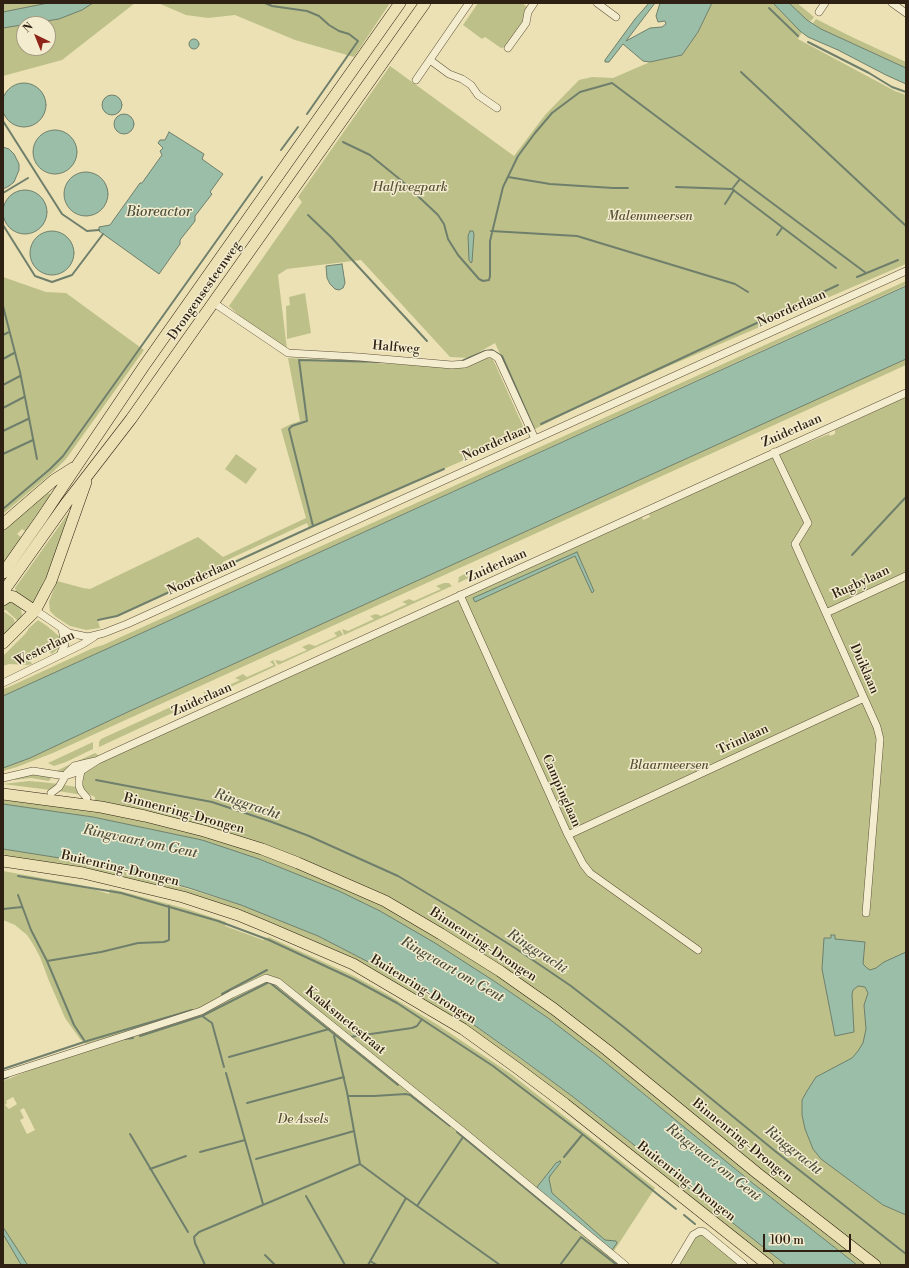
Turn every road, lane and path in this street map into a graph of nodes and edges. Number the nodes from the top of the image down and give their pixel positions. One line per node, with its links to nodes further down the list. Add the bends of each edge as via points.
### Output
1 (400, 3): 20 (highway, Drongensesteenweg, via 144,366)
2 (425, 3): 16 (highway, Drongensesteenweg)
3 (470, 3): 12 (street)
4 (534, 3): 11 (street, via 528,12 526,23)
5 (597, 3): 10 (street)
6 (825, 3): 8 (street)
7 (892, 3): 9 (street)
8 (819, 12)
9 (906, 13)
10 (616, 17)
11 (508, 48)
12 (430, 60): 13 (street); 14 (street, via 449,74 471,85 478,95)
13 (416, 80)
14 (497, 108)
15 (906, 271): 18 (street, Noorderlaan)
16 (214, 303): 18 (street, Halfweg, via 288,353 452,365 464,364 492,354 498,358); 21 (highway, Drongensesteenweg)
17 (906, 393): 19 (street, Zuiderlaan)
18 (535, 439): 31 (street, Noorderlaan, via 127,624)
19 (774, 452): 26 (street, Zuiderlaan); 29 (street, Duiklaan, via 808,523 796,546)
20 (77, 466): 22 (highway, via 54,480); 23 (highway, Drongensesteenweg)
21 (88, 476): 25 (highway, Drongensesteenweg); 28 (highway, via 51,581)
22 (3, 524)
23 (3, 573)
24 (906, 576): 29 (street, Rugbylaan)
25 (3, 592)
26 (460, 596): 36 (street, Zuiderlaan); 45 (street, Campinglaan)
27 (3, 600): 28 (highway, via 9,596 14,597)
28 (35, 611): 30 (street); 32 (highway)
29 (826, 613): 35 (street, Duiklaan)
30 (62, 629): 31 (street, via 88,637); 33 (street, via 65,644)
31 (97, 635): 33 (street, Westerlaan)
32 (3, 643)
33 (58, 656): 34 (street, Westerlaan)
34 (3, 683)
35 (864, 698): 45 (street, Trimlaan); 47 (street, Duiklaan, via 880,739)
36 (98, 760): 37 (street, Zuiderlaan); 38 (street, Zuiderlaan, via 79,763 70,768)
37 (81, 771): 38 (street, Zuiderlaan); 43 (street, via 79,786)
38 (65, 776): 39 (street, Zuiderlaan, via 33,771); 41 (street, Zuiderlaan, via 59,787)
39 (3, 778)
40 (3, 788): 41 (highway)
41 (51, 792): 43 (highway)
42 (3, 794): 44 (highway, Binnenring-Drongen, via 101,807)
43 (87, 798): 44 (highway, via 151,811 170,817)
44 (174, 823): 54 (highway, Binnenring-Drongen, via 298,863 385,901 441,934 560,1013)
45 (568, 835): 48 (street, Campinglaan, via 590,873)
46 (3, 861): 53 (highway, Buitenring-Drongen, via 83,873 184,897 267,926 353,964 463,1029 517,1068)
47 (866, 913)
48 (698, 950)
49 (3, 1075): 50 (street, Kaaksmetestraat, via 201,1011 266,978 278,982)
50 (625, 1265)
51 (675, 1265): 52 (street, via 693,1235 700,1231)
52 (744, 1265)
53 (768, 1265)
54 (875, 1265)

